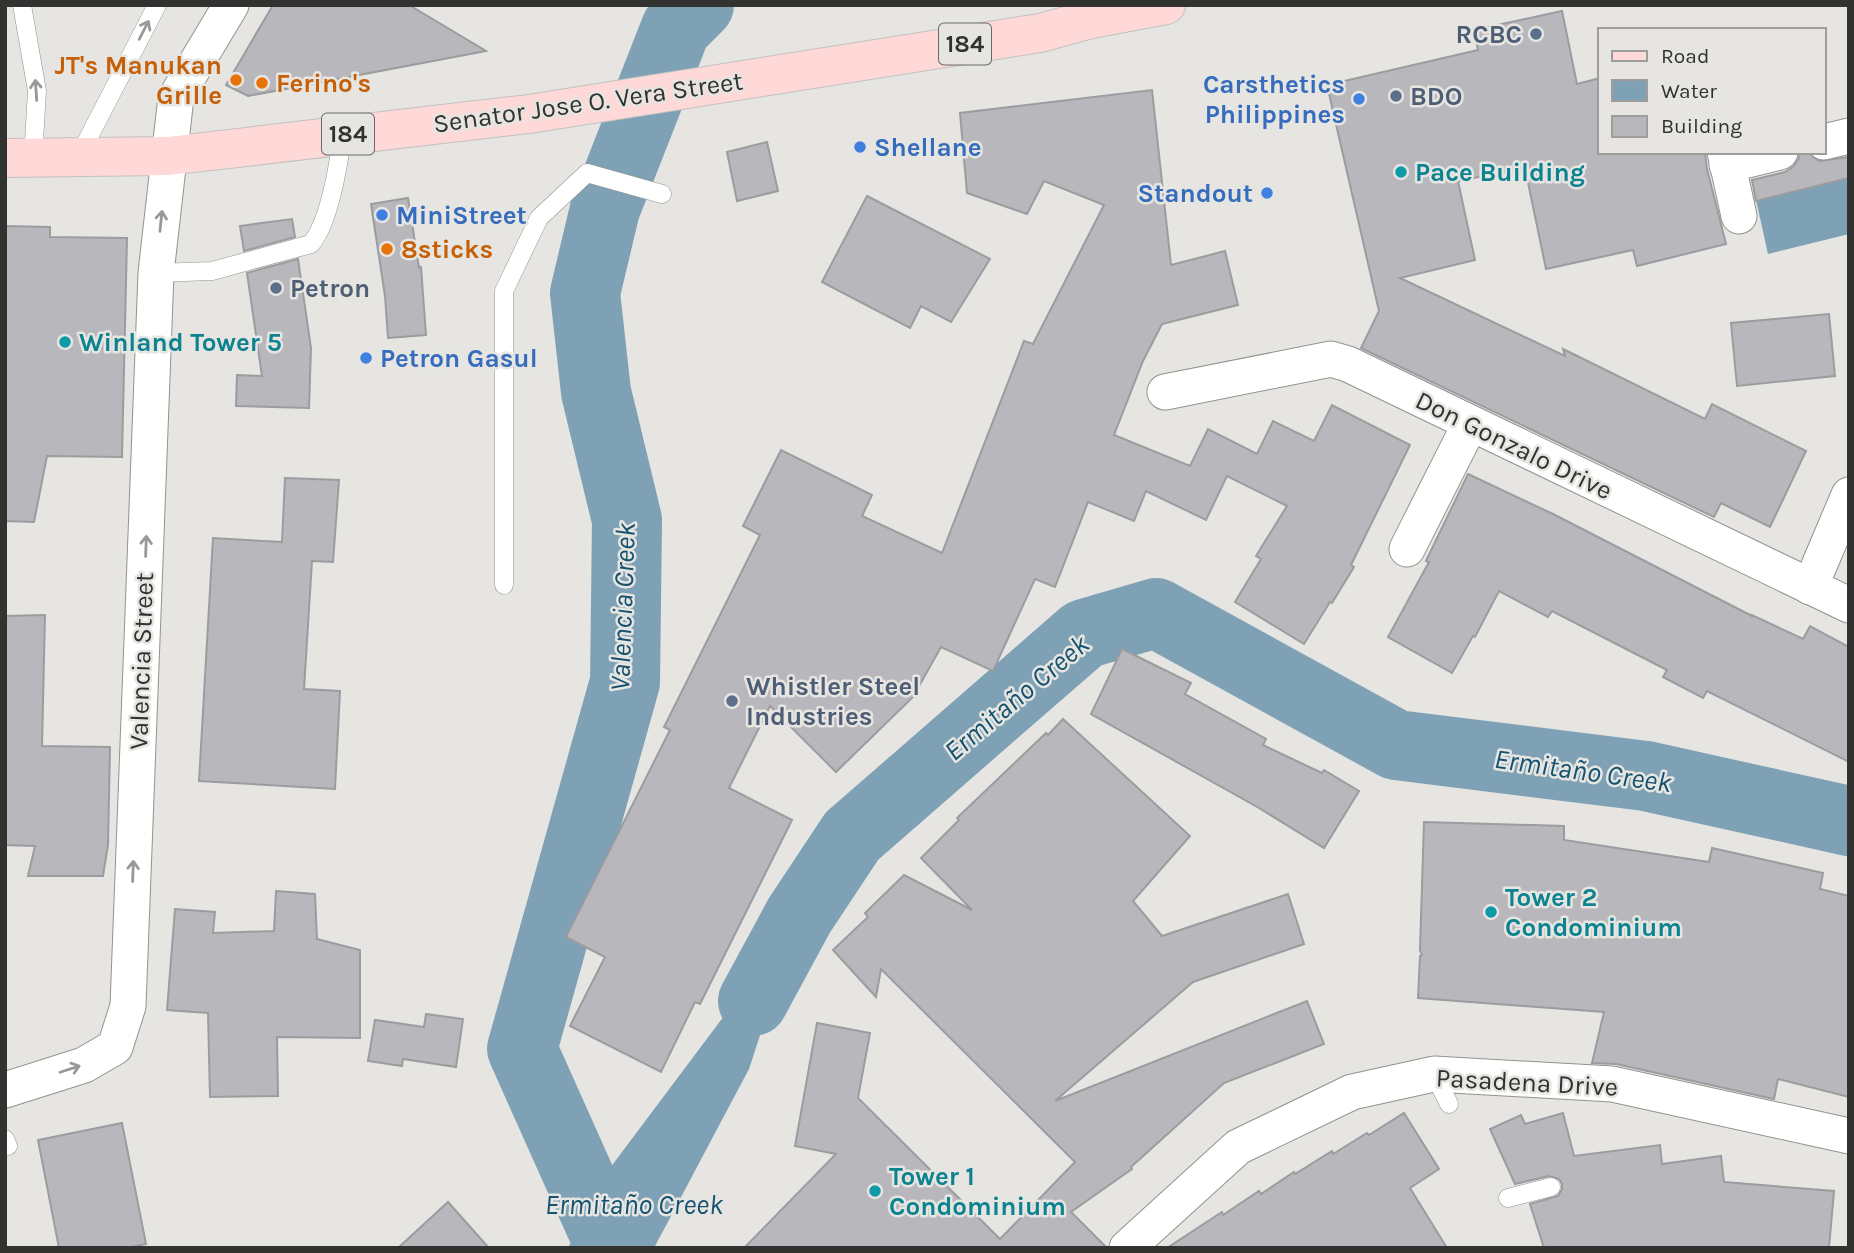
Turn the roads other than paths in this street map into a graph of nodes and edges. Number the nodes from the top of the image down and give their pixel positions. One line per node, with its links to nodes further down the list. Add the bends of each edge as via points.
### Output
1 (22, 5): 12 (lane, one-way to 1, via 37,91)
2 (157, 5): 10 (lane, one-way to 2)
3 (231, 5): 11 (street, Valencia Street, via 176,97)
4 (1148, 7): 5 (main road, Senator Jose O. Vera Street / 184)
5 (1090, 12): 6 (main road, Senator Jose O. Vera Street / 184, via 1040,33 529,114)
6 (344, 135): 11 (main road, Senator Jose O. Vera Street / 184); 16 (lane, via 335,179 312,244 212,271)
7 (1849, 136): 8 (street)
8 (1826, 142)
9 (1762, 154): 13 (street)
10 (79, 156): 11 (main road, Senator Jose O. Vera Street / 184); 12 (main road, Senator Jose O. Vera Street / 184)
11 (168, 156): 16 (street, Valencia Street, one-way to 11)
12 (19, 158)
13 (1726, 158): 15 (street)
14 (662, 194): 21 (lane, via 587,173 539,218 503,290)
15 (1739, 216)
16 (156, 273): 24 (street, Valencia Street, one-way to 16, via 84,1065 115,1047 128,1006)
17 (1165, 392): 18 (street, Don Gonzalo Drive, via 1331,359)
18 (1470, 424): 20 (street); 22 (street, Don Gonzalo Drive)
19 (1849, 495): 22 (street)
20 (1407, 549)
21 (504, 585)
22 (1810, 587): 23 (street, Don Gonzalo Drive)
23 (1849, 606)
24 (5, 1090)
25 (1849, 1136): 28 (street, Pasadena Drive, via 1612,1084 1352,1093 1238,1147)
26 (1551, 1187): 27 (lane)
27 (1508, 1199)
28 (1128, 1248)

